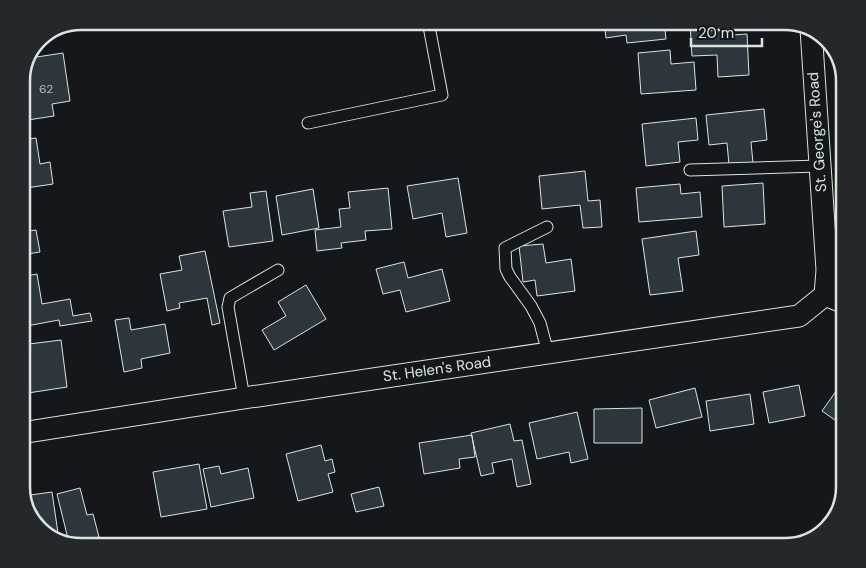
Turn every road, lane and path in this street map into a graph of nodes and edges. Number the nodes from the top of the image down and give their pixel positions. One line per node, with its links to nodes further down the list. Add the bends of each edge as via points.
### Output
1 (430, 30): 3 (lane, via 442,95)
2 (812, 38): 4 (street, St. George's Road)
3 (308, 123)
4 (819, 166): 5 (lane); 8 (street, St. George's Road, via 827,270)
5 (690, 170)
6 (547, 227): 10 (lane, via 506,248 506,269 532,306)
7 (278, 270): 11 (lane, via 230,298 228,307)
8 (825, 295): 9 (street); 10 (street, St. Helen's Road, via 798,316)
9 (836, 299)
10 (548, 353): 11 (street, St. Helen's Road)
11 (244, 398): 12 (street, St. Helen's Road)
12 (30, 432)

